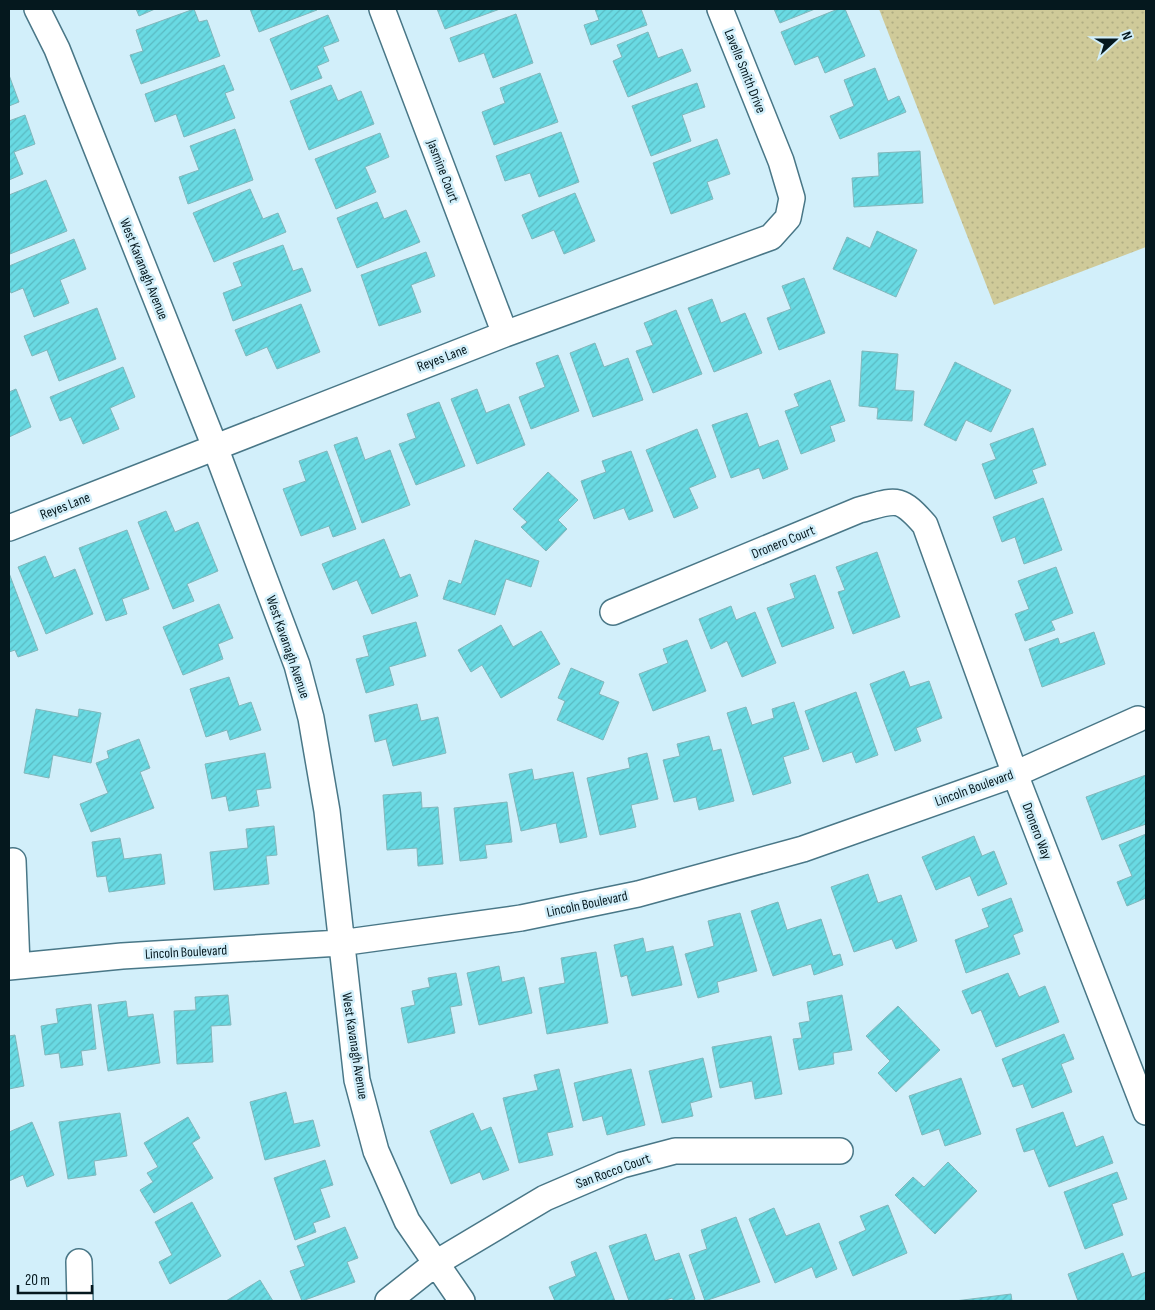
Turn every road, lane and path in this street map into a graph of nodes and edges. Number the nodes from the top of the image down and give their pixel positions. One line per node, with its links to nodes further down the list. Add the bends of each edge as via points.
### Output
1 (37, 9): 6 (street, West Kavanagh Avenue, via 57,49)
2 (382, 9): 5 (street, Jasmine Court)
3 (720, 9): 4 (street, Lavelle Smith Drive)
4 (770, 133): 5 (street, Reyes Lane, via 792,198 788,218 770,237)
5 (505, 334): 6 (street, Reyes Lane)
6 (214, 447): 7 (street, Reyes Lane); 13 (street, West Kavanagh Avenue, via 296,665 311,718 327,811)
7 (9, 528)
8 (934, 548): 9 (street, Dronero Court, via 925,525 909,506 892,501 860,510); 11 (street, Dronero Way)
9 (613, 612)
10 (1138, 719): 11 (street, Lincoln Boulevard)
11 (1015, 774): 13 (street, Lincoln Boulevard, via 803,849 638,894 521,918); 15 (street, Dronero Way)
12 (13, 861): 14 (street)
13 (340, 943): 14 (street, Lincoln Boulevard, via 122,956); 18 (street, West Kavanagh Avenue, via 357,1080 376,1151 407,1221)
14 (13, 967)
15 (1146, 1112)
16 (840, 1151): 18 (street, San Rocco Court, via 675,1150 622,1165 545,1198)
17 (79, 1262): 19 (street)
18 (436, 1263): 20 (street, San Rocco Court); 21 (street, West Kavanagh Avenue)
19 (80, 1301)
20 (388, 1301)
21 (462, 1301)

